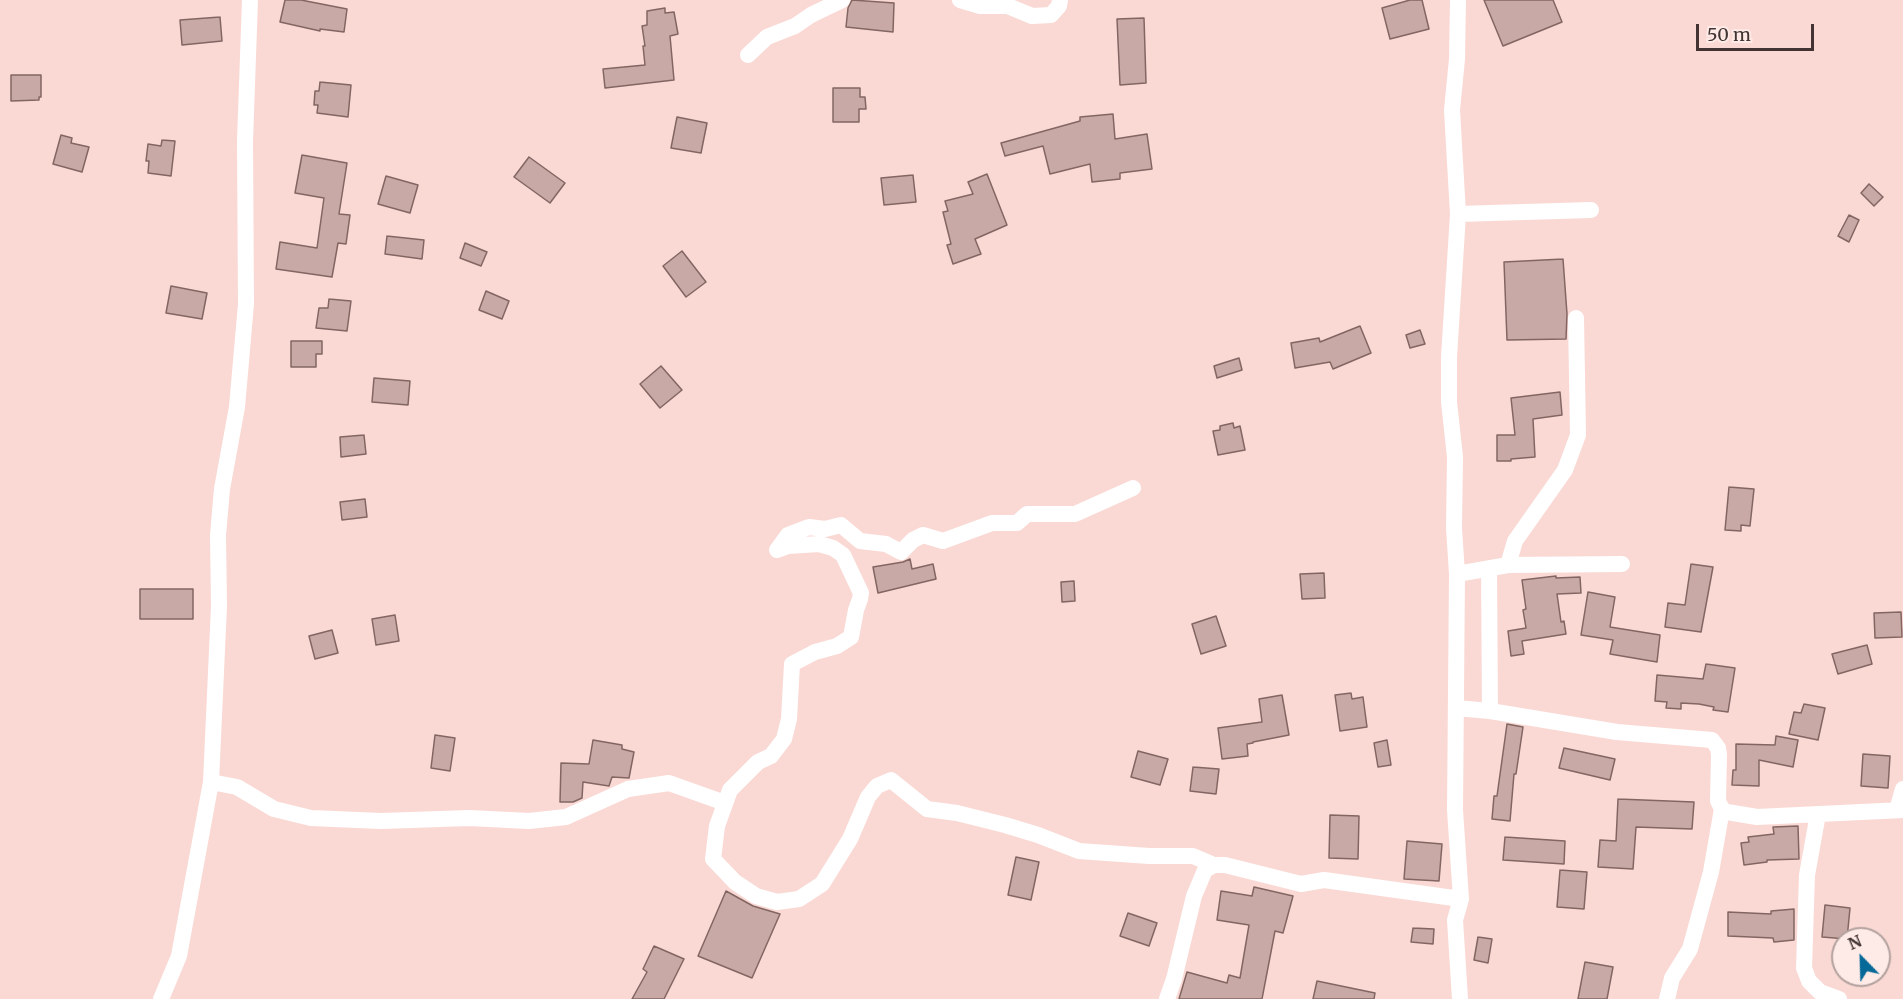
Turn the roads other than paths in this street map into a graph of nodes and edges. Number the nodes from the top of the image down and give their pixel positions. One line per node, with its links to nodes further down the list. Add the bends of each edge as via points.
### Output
1 (250, 0): 17 (street, via 244,141 246,304 237,407 218,535 219,606)
2 (842, 0): 6 (street, via 767,37)
3 (960, 0): 4 (street, via 980,6 1008,6 1032,16 1051,15)
4 (1060, 0)
5 (1458, 0): 8 (street, via 1452,110)
6 (748, 55)
7 (1591, 210): 8 (street)
8 (1458, 214): 14 (street, via 1449,357)
9 (1576, 318): 12 (street, via 1578,435 1565,470 1515,542)
10 (1133, 488): 19 (street, via 1075,514 1027,514 1017,523 992,523 943,540 923,535 902,552 886,544 860,541 841,525 809,527 788,535 777,549 819,544 843,555 861,593 860,599 850,637 792,664 784,739 771,756 758,762 730,790)
11 (1622, 564): 12 (street)
12 (1508, 565): 13 (street)
13 (1489, 569): 14 (street); 16 (street)
14 (1457, 574): 15 (street)
15 (1456, 708): 16 (street); 24 (street, via 1455,810)
16 (1490, 711): 20 (street, via 1617,732 1712,740 1718,748 1718,801)
17 (211, 782): 19 (street, via 237,787 274,808 311,819 469,818 529,822 566,817 628,789 669,783); 25 (street, via 179,956)
18 (1903, 789): 21 (street)
19 (725, 803): 23 (street, via 717,826 713,859 735,882 756,896 777,902 800,899 822,884 850,839 868,797 877,786 891,780 927,809 1005,825 1079,851 1193,856)
20 (1722, 809): 22 (street, via 1757,817); 28 (street, via 1712,872 1690,950 1672,978)
21 (1900, 810): 22 (street)
22 (1818, 814): 29 (street, via 1807,875 1804,968 1809,981 1820,992)
23 (1214, 865): 24 (street, via 1301,884 1324,880); 26 (street, via 1205,870 1194,896)
24 (1461, 898): 27 (street, via 1455,920)
25 (161, 999)
26 (1167, 999)
27 (1460, 999)
28 (1667, 999)
29 (1839, 999)

